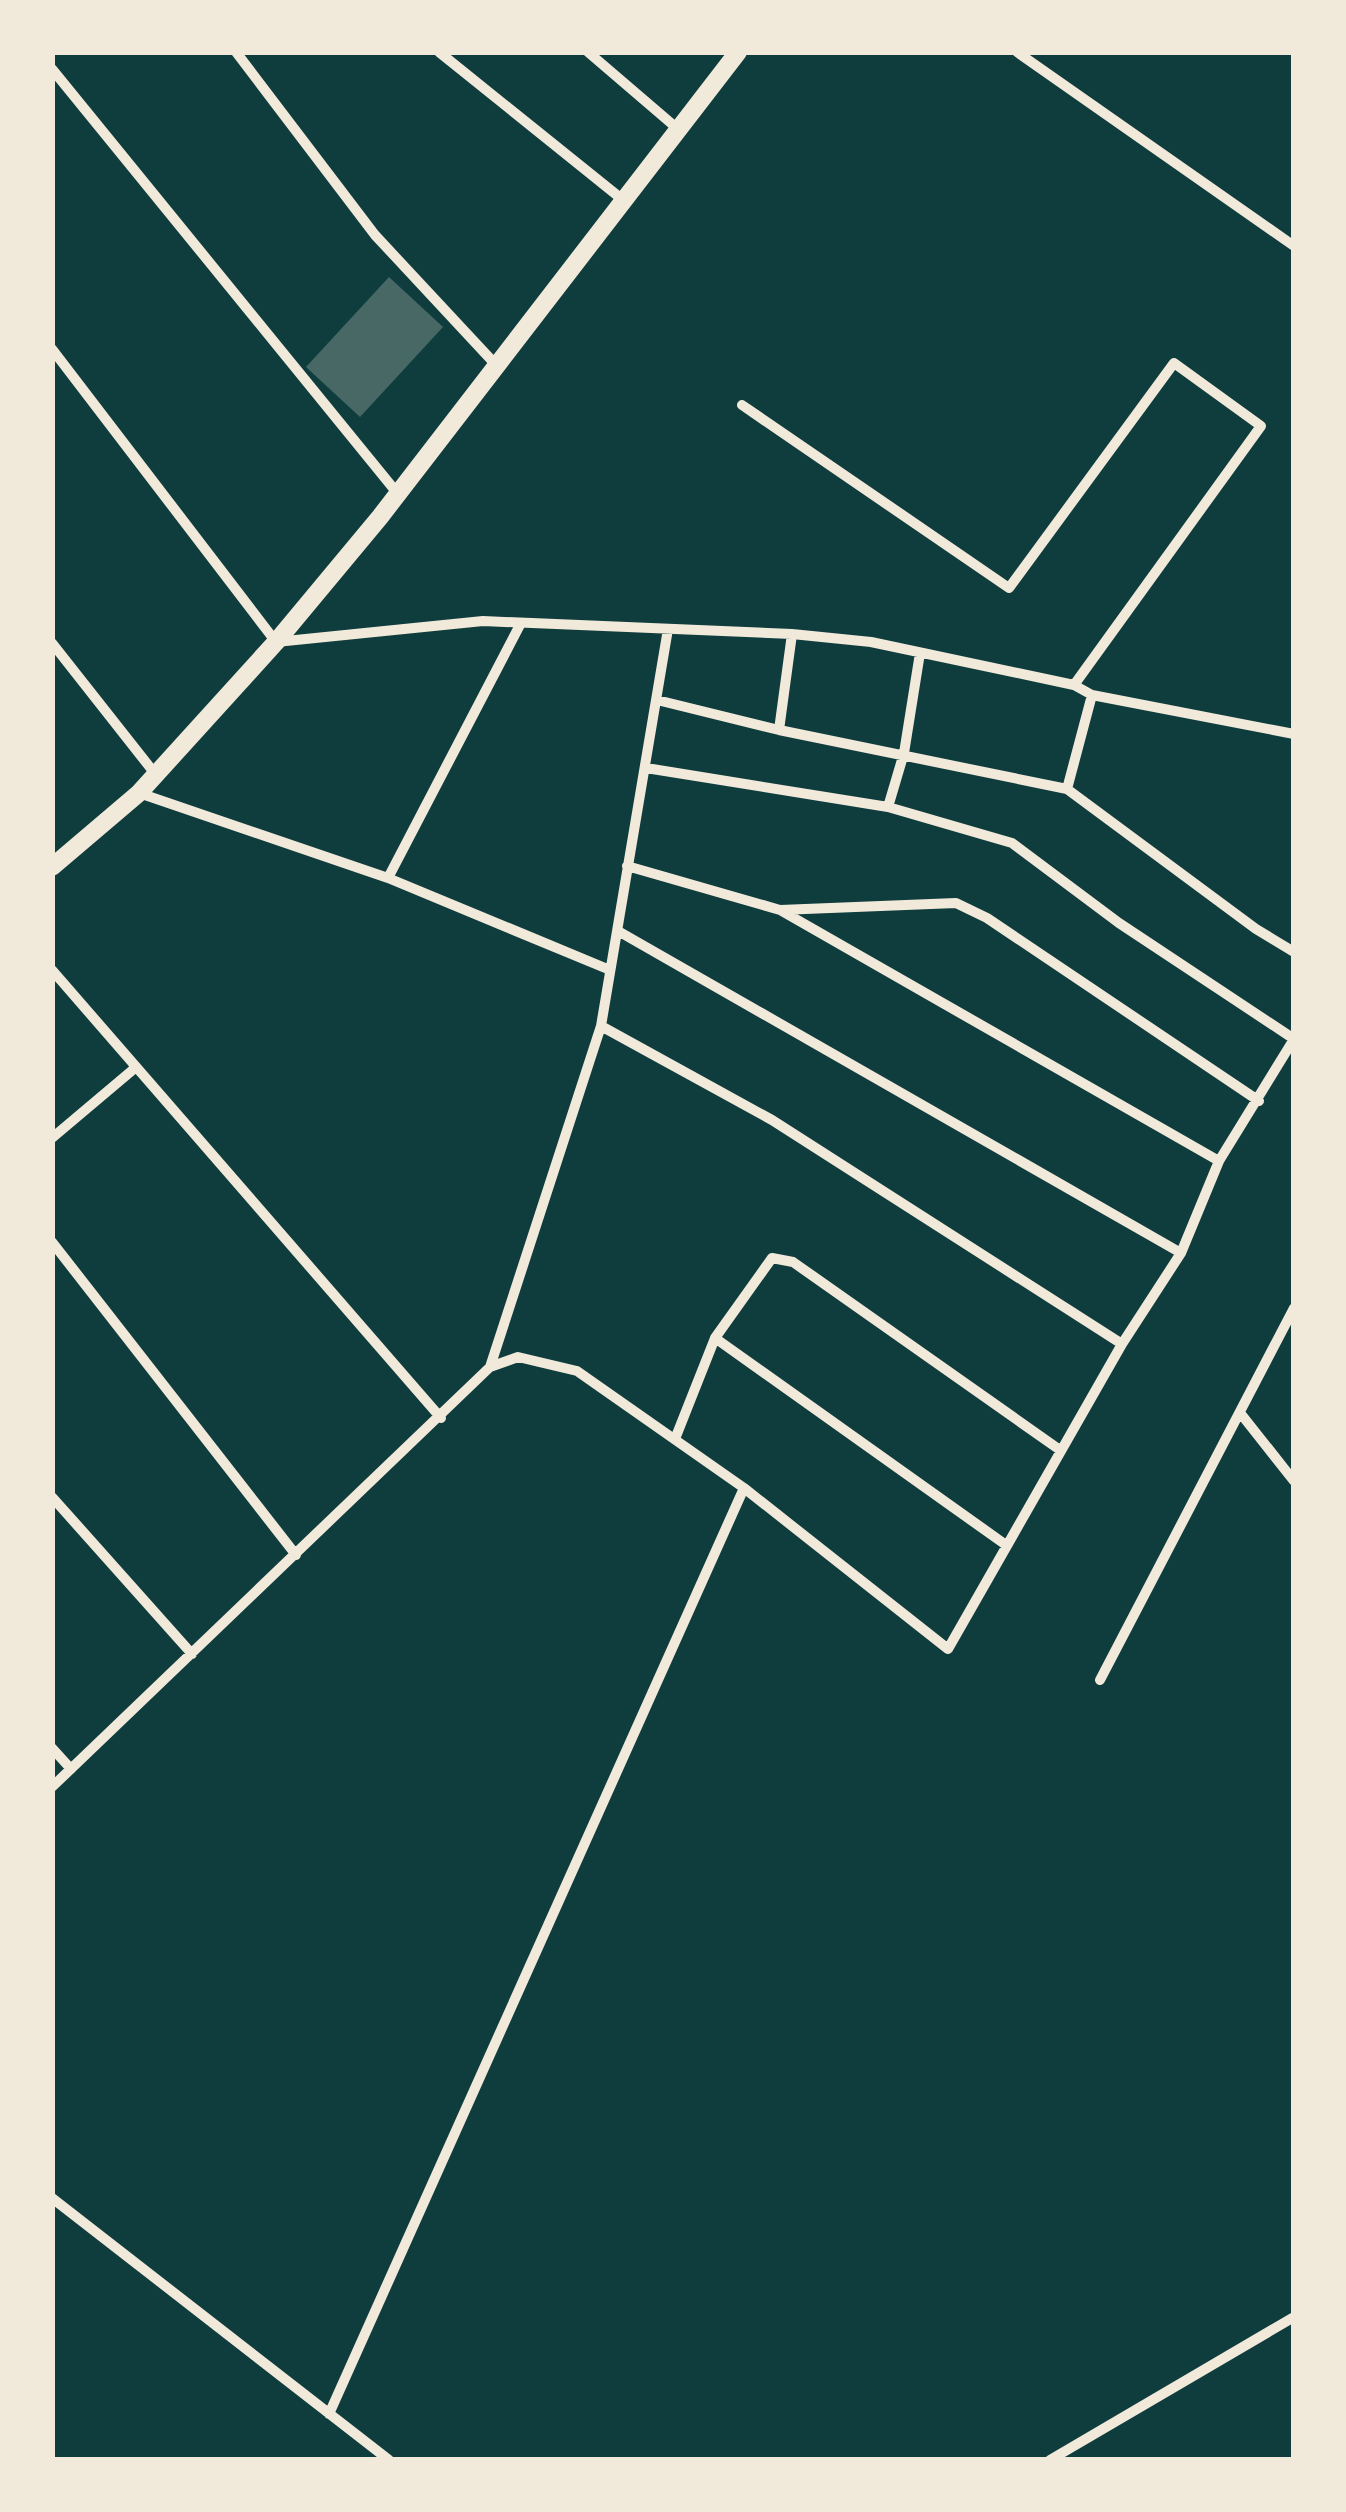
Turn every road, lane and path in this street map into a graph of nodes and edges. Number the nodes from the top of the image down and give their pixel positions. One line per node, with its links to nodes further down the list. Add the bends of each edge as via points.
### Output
1 (236, 52): 11 (street, via 375,235)
2 (439, 52): 8 (street)
3 (588, 52): 7 (street)
4 (738, 52): 7 (street)
5 (1017, 52): 9 (street)
6 (52, 70): 13 (street)
7 (680, 130): 8 (street)
8 (623, 200): 11 (street)
9 (1294, 246)
10 (52, 349): 17 (street)
11 (497, 366): 13 (street)
12 (742, 405): 20 (street, via 1009,588 1174,363 1261,426)
13 (398, 494): 17 (street)
14 (522, 623): 15 (street); 17 (street); 33 (street)
15 (668, 629): 16 (street); 22 (street)
16 (792, 634): 19 (street); 23 (street)
17 (276, 642): 27 (street)
18 (52, 643): 27 (street)
19 (920, 653): 20 (street); 25 (street)
20 (1074, 685): 21 (street)
21 (1092, 695): 24 (street); 28 (street)
22 (657, 700): 23 (street); 26 (street)
23 (778, 730): 25 (street)
24 (1294, 734)
25 (904, 753): 28 (street); 30 (street)
26 (646, 768): 30 (street); 31 (street)
27 (156, 776): 29 (street)
28 (1067, 789): 36 (street)
29 (139, 794): 32 (street); 33 (street)
30 (888, 807): 40 (street, via 1012,843)
31 (627, 866): 34 (street); 35 (street)
32 (52, 868)
33 (388, 878): 38 (street)
34 (780, 910): 42 (street, via 956,903); 44 (street)
35 (618, 930): 38 (street); 46 (street)
36 (1294, 952)
37 (52, 970): 41 (street)
38 (610, 970): 39 (street)
39 (602, 1026): 49 (street, via 772,1120); 50 (street)
40 (1294, 1039): 42 (street)
41 (135, 1068): 43 (street); 52 (street)
42 (1259, 1101): 44 (street)
43 (52, 1138)
44 (1219, 1160): 46 (street)
45 (52, 1242): 59 (street)
46 (1181, 1252): 49 (street)
47 (1294, 1308): 51 (street)
48 (715, 1338): 53 (street); 54 (street, via 762,1266 782,1258); 58 (street)
49 (1122, 1344): 54 (street)
50 (490, 1367): 52 (street); 53 (street, via 518,1357 576,1371)
51 (1241, 1414): 55 (street); 61 (street)
52 (441, 1418): 59 (street)
53 (675, 1440): 56 (street)
54 (1060, 1450): 58 (street)
55 (1294, 1481)
56 (744, 1488): 58 (street, via 948,1648); 67 (street)
57 (52, 1496): 60 (street)
58 (1006, 1545)
59 (296, 1555): 60 (street)
60 (192, 1654): 63 (street)
61 (1100, 1680)
62 (52, 1748): 63 (street)
63 (71, 1769): 64 (street)
64 (52, 1787)
65 (52, 2198): 67 (street)
66 (1294, 2317): 69 (street)
67 (329, 2414): 68 (street)
68 (389, 2460)
69 (1050, 2460)

